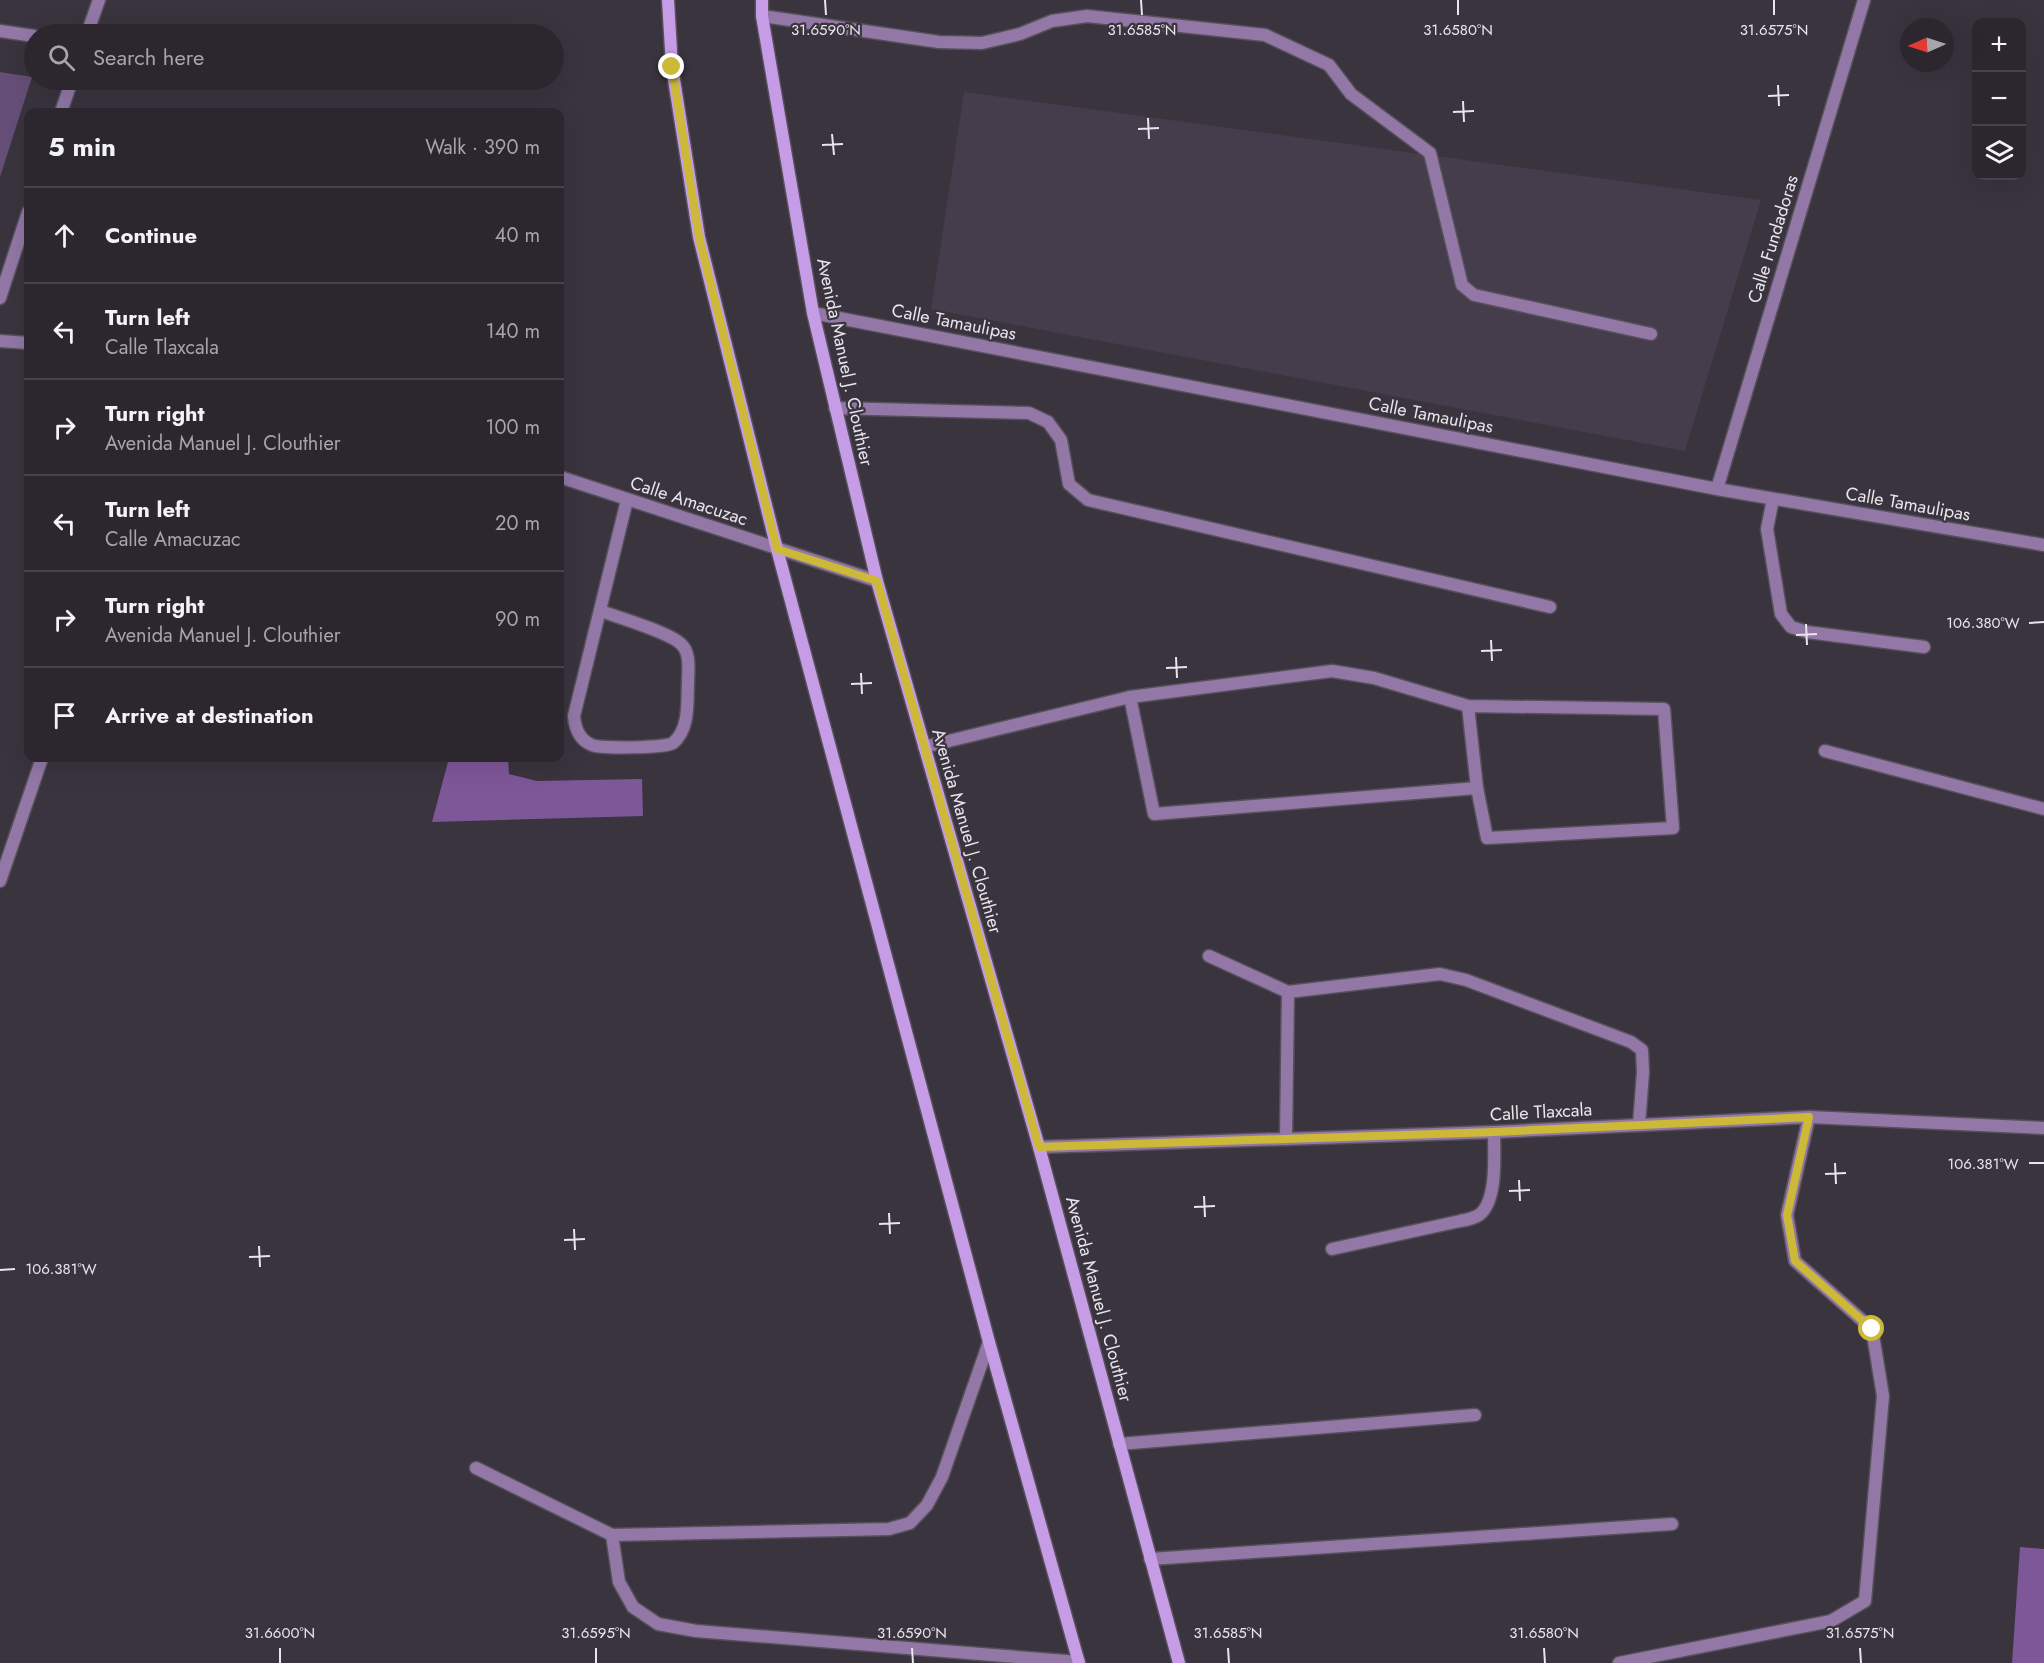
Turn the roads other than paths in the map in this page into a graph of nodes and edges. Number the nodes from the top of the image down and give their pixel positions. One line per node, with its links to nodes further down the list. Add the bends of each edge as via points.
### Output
1 (99, 0): 6 (street)
2 (668, 0): 23 (main road, via 672,67 699,237)
3 (762, 0): 5 (main road, Avenida Manuel J. Clouthier)
4 (1864, 0): 19 (street, Calle Fundadoras)
5 (762, 16): 13 (main road, Avenida Manuel J. Clouthier); 14 (street, via 939,42 982,43 1052,21 1087,16 1265,35 1329,65 1351,94 1430,153 1462,285 1474,295)
6 (91, 24)
7 (0, 31): 8 (street)
8 (24, 35)
9 (69, 90): 10 (street)
10 (62, 108)
11 (24, 224): 12 (street)
12 (0, 298)
13 (813, 313): 17 (main road, Avenida Manuel J. Clouthier); 19 (street, Calle Tamaulipas)
14 (1651, 334)
15 (0, 341): 16 (street)
16 (24, 343)
17 (835, 408): 24 (main road, Avenida Manuel J. Clouthier); 25 (street, via 1029,413 1048,422 1061,440 1070,484 1088,500)
18 (564, 478): 21 (street, Calle Amacuzac)
19 (1717, 489): 20 (street, Calle Tamaulipas)
20 (1773, 499): 22 (street, Calle Tamaulipas); 27 (street, via 1767,529 1781,614 1791,627)
21 (627, 500): 23 (street, Calle Amacuzac); 26 (street)
22 (2044, 545)
23 (777, 549): 24 (street, Calle Amacuzac); 45 (main road)
24 (877, 581): 30 (main road, Avenida Manuel J. Clouthier)
25 (1550, 607)
26 (601, 611): 26 (street, via 683,645 689,660 686,722 672,744 593,746 575,729 574,716)
27 (1924, 647)
28 (1130, 697): 29 (street, via 1332,671 1374,678); 30 (street); 33 (street, via 1154,814)
29 (1468, 706): 33 (street); 33 (street, via 1664,710 1673,828 1487,838)
30 (924, 747): 43 (main road, Avenida Manuel J. Clouthier)
31 (1825, 751): 34 (street)
32 (41, 762): 35 (street)
33 (1477, 788)
34 (2044, 809)
35 (0, 881)
36 (1209, 956): 37 (street)
37 (1288, 992): 39 (street, via 1440,974 1620,1037 1642,1050); 42 (street)
38 (1809, 1117): 39 (street, Calle Tlaxcala); 40 (street, Calle Tlaxcala); 54 (street, via 1787,1215 1795,1261 1872,1329 1883,1395 1865,1601 1831,1621)
39 (1639, 1125): 41 (street, Calle Tlaxcala)
40 (2044, 1128)
41 (1494, 1132): 42 (street, Calle Tlaxcala); 44 (street, via 1490,1202 1478,1216)
42 (1286, 1139): 43 (street, Calle Tlaxcala)
43 (1039, 1147): 47 (main road, Avenida Manuel J. Clouthier)
44 (1332, 1249)
45 (989, 1342): 50 (street, via 942,1477 927,1504 910,1523 889,1529); 52 (main road)
46 (1475, 1415): 47 (street)
47 (1119, 1444): 51 (main road, Avenida Manuel J. Clouthier)
48 (476, 1468): 50 (street)
49 (1672, 1524): 51 (street)
50 (612, 1535): 52 (street, via 619,1582 633,1607 658,1624 696,1631)
51 (1150, 1559): 53 (main road, Avenida Manuel J. Clouthier)
52 (1079, 1663)
53 (1179, 1663)
54 (1618, 1663)

